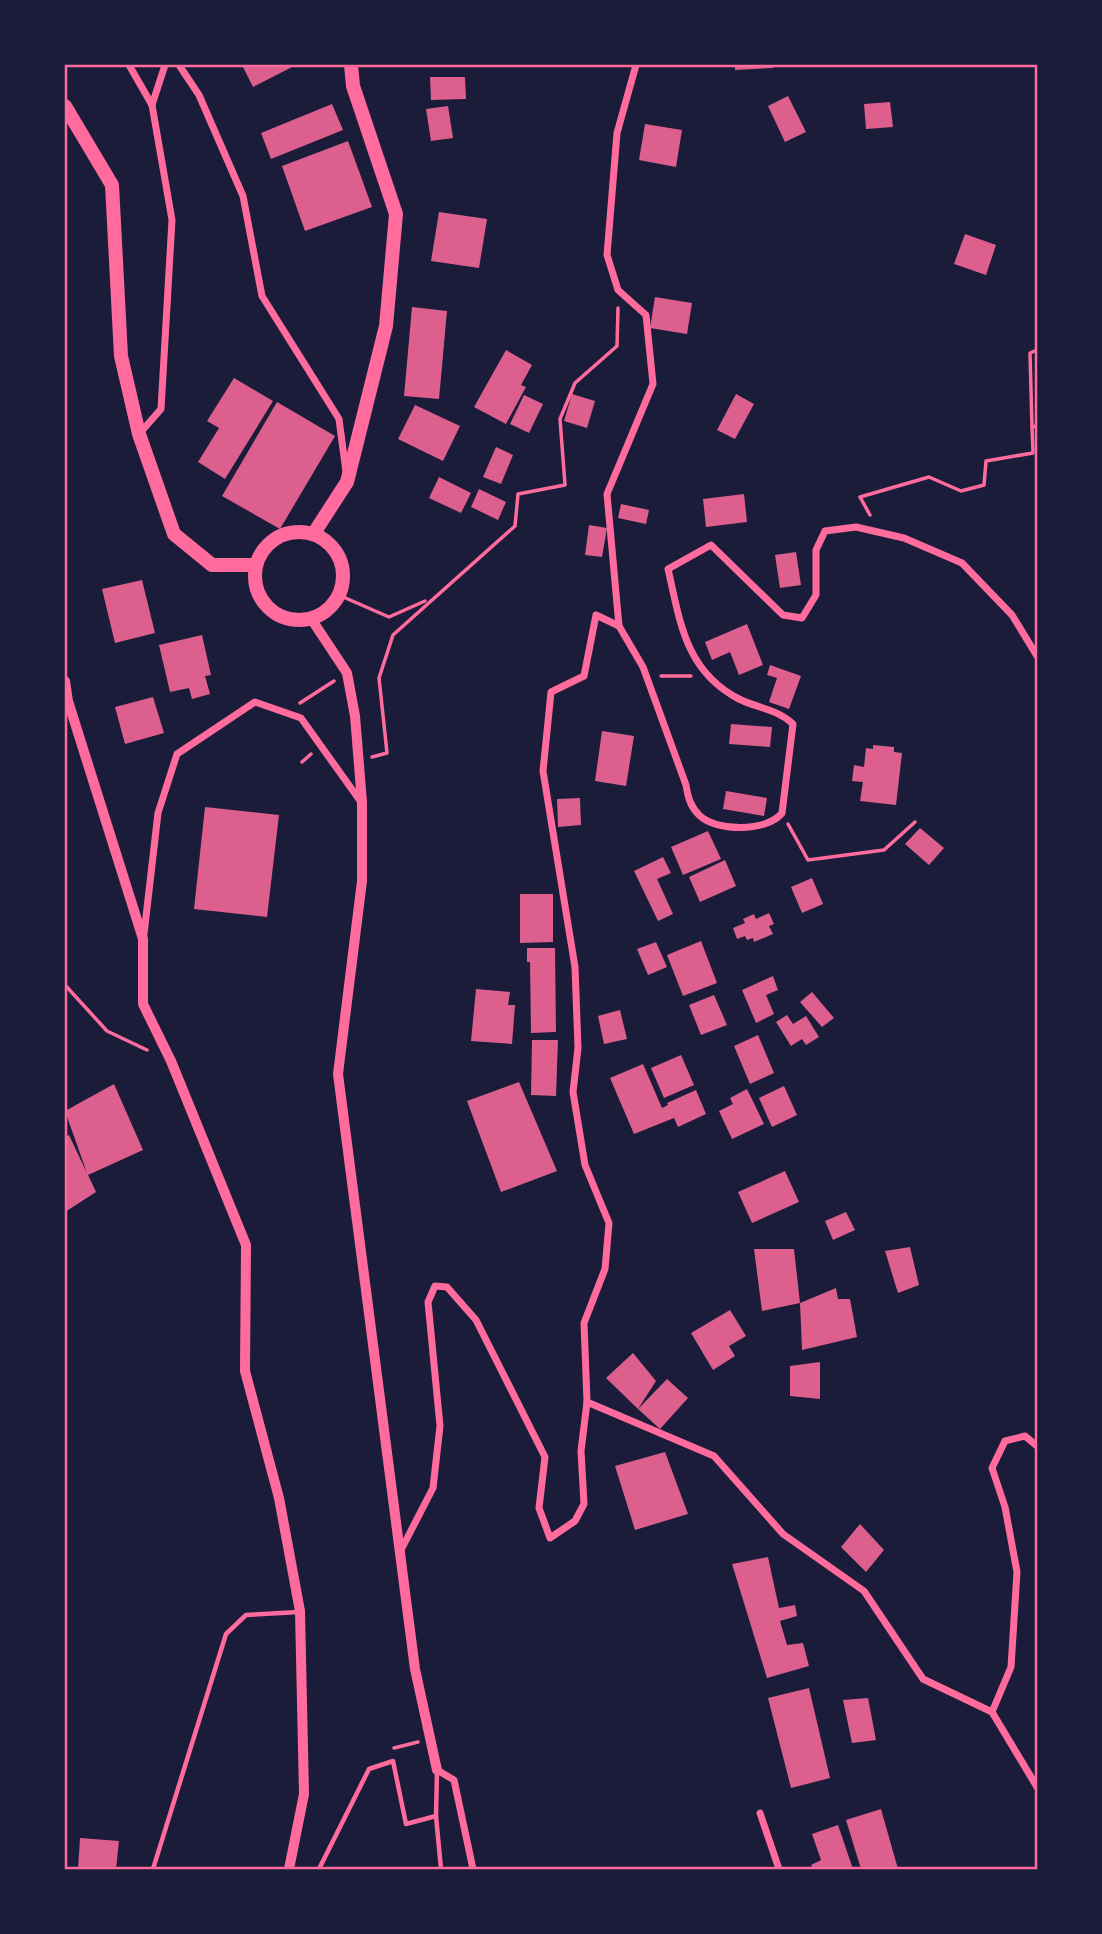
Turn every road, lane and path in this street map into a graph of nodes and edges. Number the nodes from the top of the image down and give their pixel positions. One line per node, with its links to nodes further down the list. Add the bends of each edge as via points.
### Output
1 (129, 65): 6 (street)
2 (165, 65): 6 (street)
3 (178, 65): 12 (street, via 199,95 243,196 262,296 339,419)
4 (351, 65): 12 (main road, via 396,214 386,326)
5 (636, 65): 8 (street, via 617,133 608,241 607,255)
6 (152, 105): 11 (street, via 172,220 161,409)
7 (65, 106): 11 (main road, via 112,185 121,356)
8 (618, 290): 17 (path, via 617,346 575,383 560,419 565,485 518,494 515,526); 19 (street, via 646,315 653,384 607,494)
9 (1037, 350): 10 (path, via 1030,353)
10 (1035, 427): 13 (path, via 1033,453 986,461 984,485 961,491 929,477 860,497 872,520)
11 (139, 434): 15 (main road, via 174,534 212,565)
12 (347, 482): 14 (main road)
13 (856, 527): 20 (street, via 904,538 962,563 1012,615); 22 (street, via 825,531 816,550 816,595 802,618 783,615 711,545 668,569 686,645)
14 (314, 533): 15 (main road, via 278,536); 16 (main road, via 340,559 344,577)
15 (255, 565): 18 (main road, via 256,586 268,608 288,618)
16 (341, 596): 17 (path, via 389,617); 18 (main road)
17 (430, 599): 26 (path, via 393,635 379,678 387,753)
18 (313, 620): 21 (street)
19 (619, 626): 24 (street); 33 (street, via 596,615 584,676 551,692 543,771 575,967 578,1048 573,1092 585,1165 609,1223 605,1269 584,1324)
20 (1037, 656)
21 (348, 673): 25 (path, via 300,701); 26 (street)
22 (708, 676): 24 (path, via 661,676); 28 (street, via 738,698 783,715 793,724)
23 (65, 681): 30 (street)
24 (651, 690): 28 (street, via 688,801 701,818 749,829 775,822)
25 (301, 718): 27 (street); 30 (street, via 255,702 177,754 158,813)
26 (360, 761): 27 (street)
27 (362, 803): 35 (street, via 362,881 338,1074)
28 (782, 813): 29 (path, via 808,860 884,850)
29 (915, 822)
30 (143, 939): 32 (street, via 143,1004)
31 (65, 985): 32 (path, via 107,1031)
32 (171, 1061): 36 (street, via 246,1245 245,1371 279,1498)
33 (587, 1402): 35 (street, via 581,1451 584,1504 575,1521 550,1538 539,1508 545,1457 476,1320 447,1287 435,1286 428,1302 440,1426 433,1488); 37 (street, via 713,1456 783,1534 864,1591 923,1679)
34 (1037, 1446): 37 (street, via 1025,1436 1005,1441 992,1468 1005,1507 1017,1572 1011,1667)
35 (401, 1550): 38 (street, via 415,1669)
36 (300, 1611): 42 (lane, via 246,1615 226,1634); 43 (street, via 304,1794)
37 (992, 1712): 39 (street)
38 (437, 1770): 41 (lane); 46 (street, via 454,1780)
39 (1037, 1787)
40 (760, 1813): 47 (street)
41 (436, 1816): 44 (lane, via 406,1824 393,1761 369,1769); 45 (lane)
42 (153, 1869)
43 (289, 1869)
44 (319, 1869)
45 (441, 1869)
46 (473, 1869)
47 (779, 1869)

